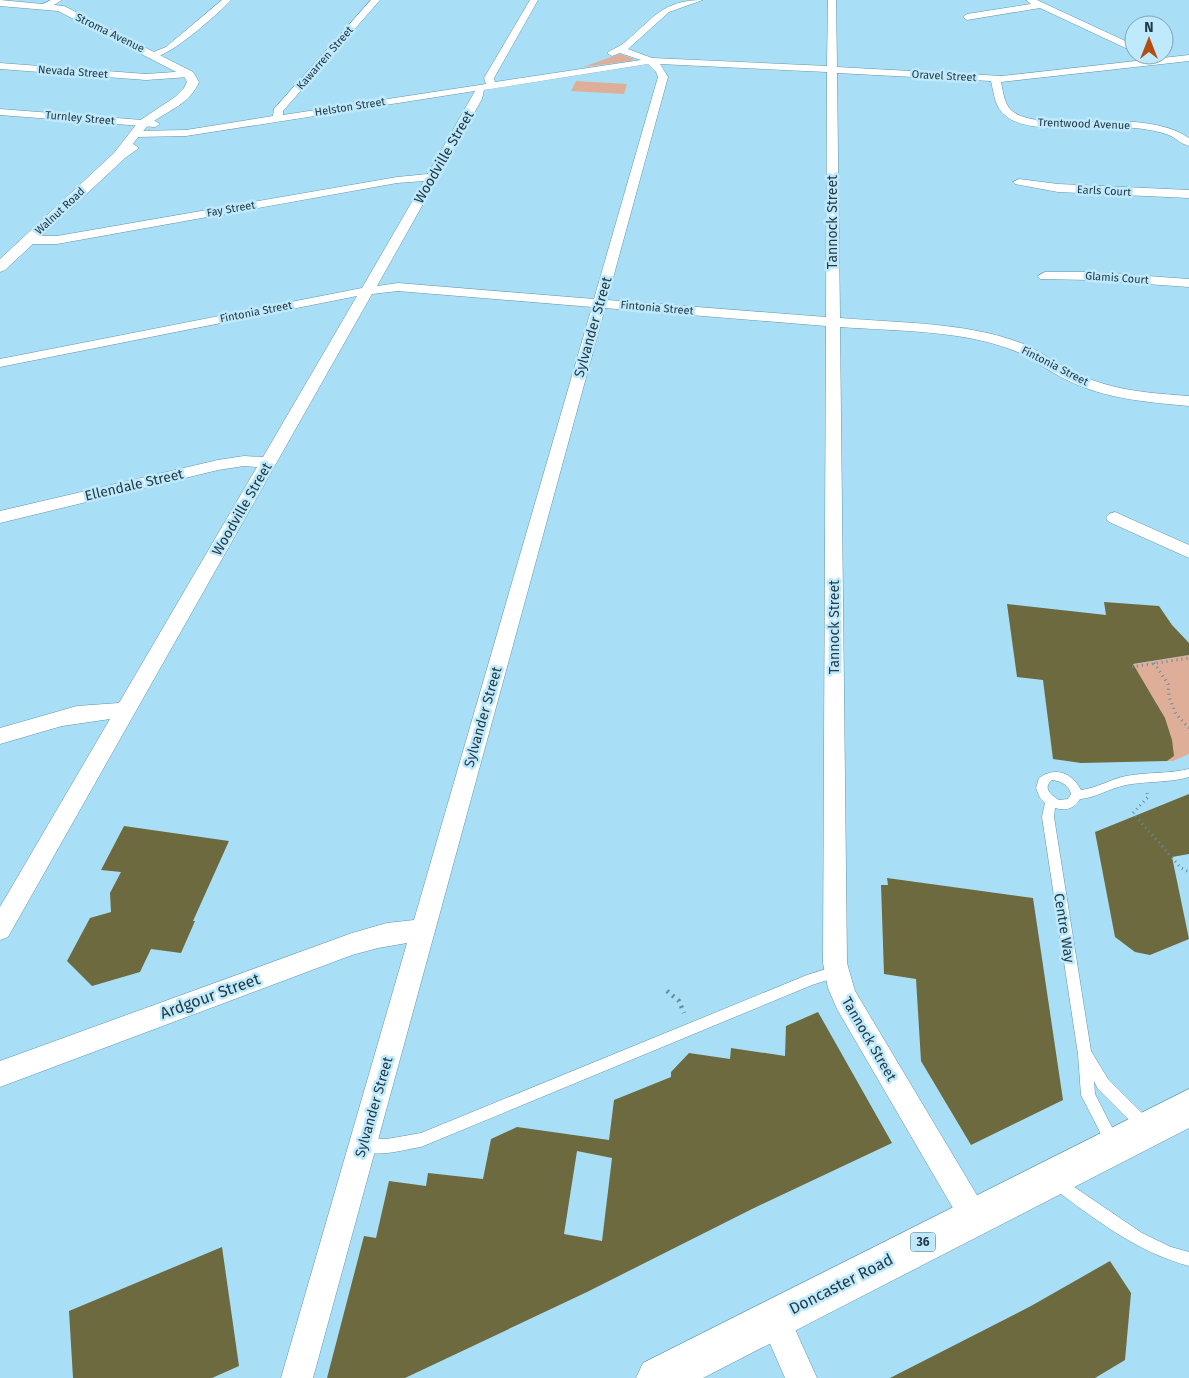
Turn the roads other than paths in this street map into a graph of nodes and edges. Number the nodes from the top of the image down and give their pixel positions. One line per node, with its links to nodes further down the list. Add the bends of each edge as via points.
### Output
1 (58, 0): 10 (street)
2 (227, 0): 14 (street, via 169,49)
3 (376, 0): 28 (street, Kawarren Street, via 278,111)
4 (534, 0): 25 (street, Woodville Street)
5 (699, 0): 13 (street, Helston Street, via 666,10)
6 (832, 0): 21 (street, Tannock Street)
7 (1030, 0): 9 (street)
8 (0, 3): 10 (street, Stroma Avenue)
9 (1041, 5): 11 (street); 12 (street)
10 (46, 6): 14 (street, Stroma Avenue, via 60,8)
11 (967, 17)
12 (1124, 45)
13 (621, 50): 17 (street); 22 (street, Helston Street, via 566,70)
14 (154, 55): 23 (street, Stroma Avenue)
15 (1189, 58): 16 (street, Oravel Street)
16 (1174, 60)
17 (650, 61): 18 (street, Helston Street); 22 (street, Helston Street); 43 (street, Sylvander Street, via 659,67 663,77)
18 (698, 62): 21 (street, Oravel Street)
19 (1132, 65): 24 (street, Oravel Street)
20 (0, 66): 23 (street, Nevada Street, via 146,77)
21 (832, 70): 24 (street, Oravel Street); 44 (street, Tannock Street)
22 (564, 74): 25 (street, Helston Street)
23 (189, 76): 26 (street, Walnut Road, via 190,89)
24 (995, 78): 32 (street, Trentwood Avenue, via 1005,112 1022,121 1142,126)
25 (484, 86): 28 (street, Helston Street); 35 (street, Woodville Street)
26 (170, 108): 30 (street, Walnut Road); 31 (street, Walnut Road)
27 (0, 112): 30 (street, Turnley Street)
28 (278, 119): 31 (street, Helston Street, via 186,133)
29 (1182, 126): 32 (street)
30 (140, 129): 31 (street, Turnley Street); 34 (street, Walnut Road)
31 (158, 129): 34 (street, Walnut Road)
32 (1169, 131): 33 (street, Trentwood Avenue)
33 (1189, 143)
34 (120, 155): 38 (street, Walnut Road)
35 (432, 177): 38 (street, Fay Street, via 397,180 57,240); 42 (street, Woodville Street)
36 (1019, 182): 37 (street, Earls Court, via 1058,188)
37 (1189, 194)
38 (29, 240): 39 (street, Walnut Road)
39 (0, 267)
40 (1045, 276): 41 (street, Glamis Court)
41 (1189, 283)
42 (368, 289): 43 (street, Fintonia Street, via 398,287); 45 (street, Fintonia Street); 47 (street, Woodville Street)
43 (600, 303): 44 (street, Fintonia Street); 57 (street, Sylvander Street)
44 (833, 322): 46 (street, Fintonia Street, via 953,331 986,337 1028,352 1099,388 1131,396); 58 (street, Tannock Street)
45 (0, 363)
46 (1189, 401)
47 (270, 462): 48 (street, Ellendale Street, via 218,465); 51 (street, Woodville Street)
48 (0, 517)
49 (1114, 518): 50 (street)
50 (1189, 552)
51 (125, 711): 52 (street, via 83,712); 56 (street, Woodville Street)
52 (0, 736)
53 (1189, 773): 54 (lane, via 1116,783 1087,796)
54 (1077, 796): 55 (lane, via 1068,805); 55 (lane, via 1076,788 1070,782 1050,776 1041,785 1042,792)
55 (1051, 802): 59 (lane, Centre Way, via 1048,817 1050,838)
56 (0, 929)
57 (423, 931): 60 (street, Ardgour Street, via 385,934 352,944); 63 (street, Sylvander Street)
58 (836, 972): 63 (lane, via 811,979 421,1140 387,1146); 65 (street, Tannock Street, via 846,1000)
59 (1086, 1054): 62 (lane, Centre Way); 62 (lane, Centre Way, via 1088,1094)
60 (0, 1074)
61 (1189, 1108): 62 (main road, Doncaster Road / 36)
62 (1132, 1138): 64 (main road, Doncaster Road / 36)
63 (363, 1145): 68 (street, Sylvander Street)
64 (1051, 1178): 65 (main road, Doncaster Road / 36); 66 (lane, via 1159,1250)
65 (974, 1217): 67 (main road, Doncaster Road / 36)
66 (1189, 1260)
67 (774, 1318): 69 (main road, Doncaster Road / 36); 70 (street)
68 (297, 1378)
69 (658, 1378)
70 (801, 1378)

